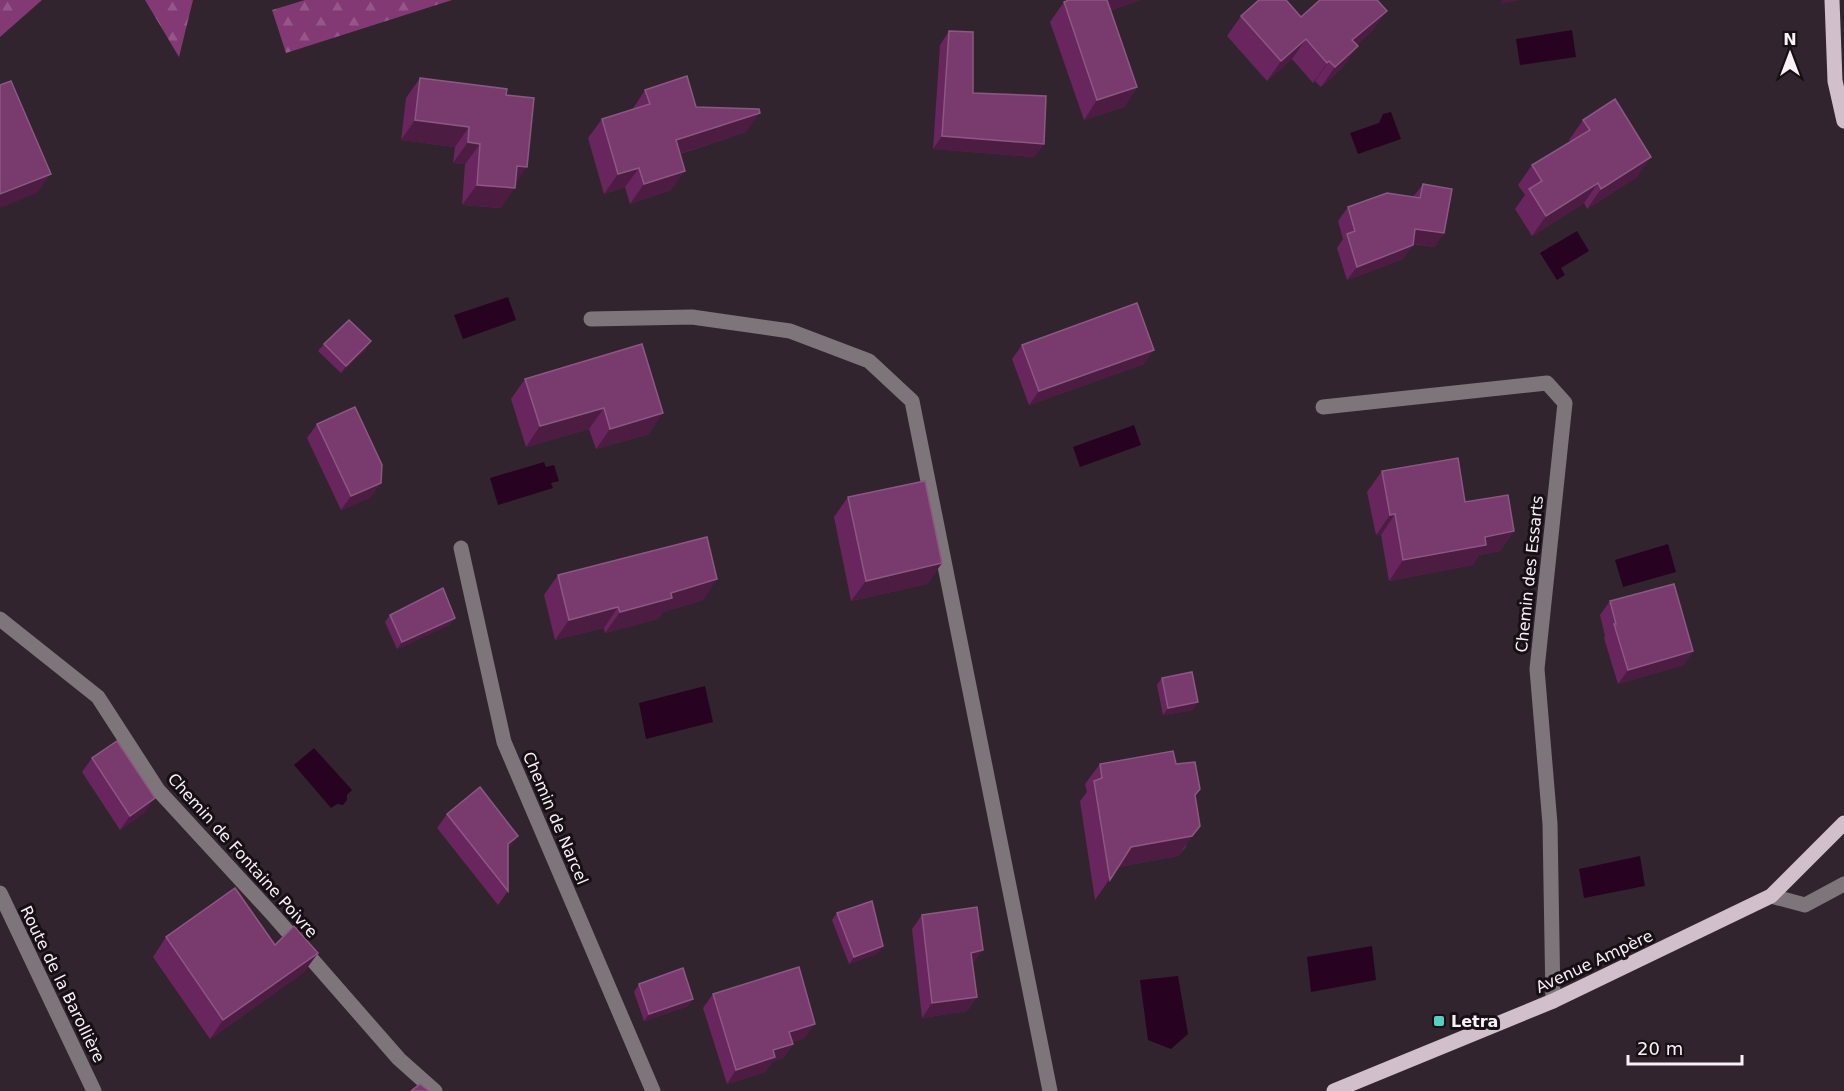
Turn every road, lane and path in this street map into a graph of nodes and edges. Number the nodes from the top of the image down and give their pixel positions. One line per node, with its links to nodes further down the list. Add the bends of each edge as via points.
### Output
1 (1832, 0): 2 (main road, via 1835,81)
2 (1844, 121)
3 (591, 319): 15 (street, via 692,317 790,331 869,361 912,401)
4 (1323, 407): 11 (street, Chemin des Essarts, via 1547,383 1565,403 1537,669 1550,825)
5 (460, 548): 14 (street, Chemin de Narcel, via 504,742)
6 (0, 620): 13 (street, Chemin de Fontaine Poivre, via 98,698 158,790 399,1059)
7 (1844, 823): 10 (main road, Avenue Ampère)
8 (1844, 884): 10 (street, via 1805,905)
9 (0, 893): 12 (street, Route de la Barollière)
10 (1771, 896): 11 (main road, Avenue Ampère)
11 (1553, 1001): 16 (main road, Avenue Ampère)
12 (94, 1091)
13 (435, 1091)
14 (653, 1091)
15 (1050, 1091)
16 (1334, 1091)

